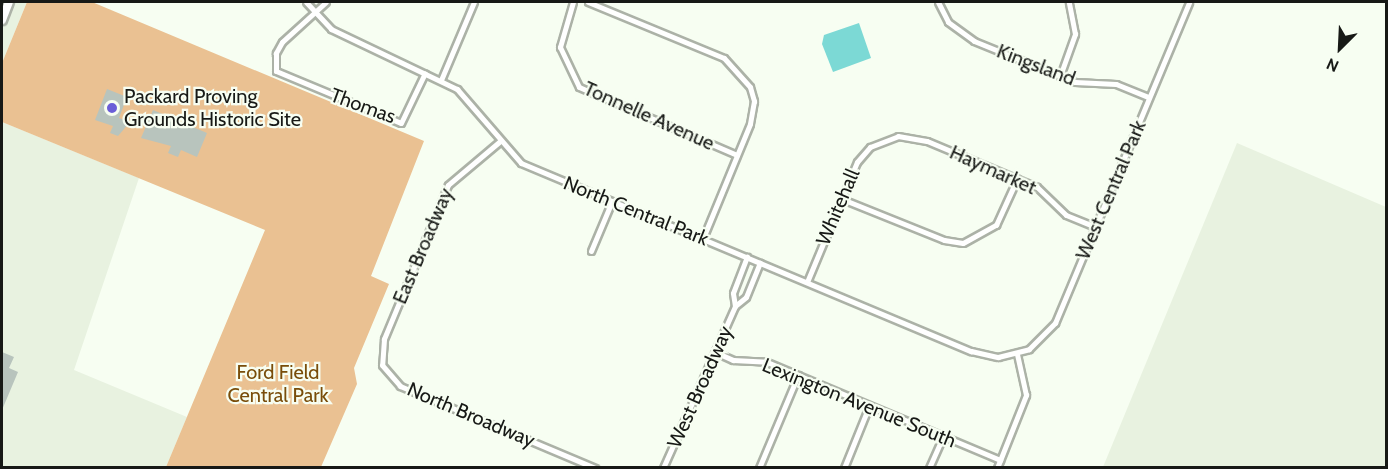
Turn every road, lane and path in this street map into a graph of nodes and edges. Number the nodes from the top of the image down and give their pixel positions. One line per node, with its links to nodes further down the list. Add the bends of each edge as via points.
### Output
1 (9, 2): 11 (main road)
2 (306, 2): 10 (street, North Central Park)
3 (326, 2): 10 (street)
4 (474, 2): 14 (street)
5 (573, 2): 18 (street, Tonnelle Avenue, via 560,47 579,87)
6 (588, 2): 18 (street, via 724,58 750,87 752,117)
7 (1069, 2): 13 (street, via 1075,34)
8 (1189, 2): 15 (street, West Central Park)
9 (938, 3): 13 (street, Kingsland, via 957,32)
10 (313, 12): 12 (street, North Central Park, via 340,34); 12 (street, Thomas, via 276,53 276,71 282,75 401,123)
11 (2, 20)
12 (425, 72): 14 (street, North Central Park)
13 (1060, 76): 15 (street, Kingsland, via 1116,84)
14 (441, 80): 17 (street, North Central Park, via 462,94)
15 (1149, 97): 22 (street, West Central Park)
16 (880, 141): 19 (street, Haymarket, via 914,137); 20 (street, Whitehall, via 857,162)
17 (499, 142): 21 (street, North Central Park, via 522,163); 34 (street, East Broadway, via 448,185 384,339 381,356)
18 (737, 155): 23 (street)
19 (1017, 179): 20 (street, via 996,225 963,243 944,240); 22 (street, Haymarket, via 1042,190 1066,215)
20 (842, 198): 29 (street, Whitehall)
21 (612, 201): 23 (street, North Central Park); 24 (street)
22 (1095, 227): 32 (street, West Central Park, via 1055,323 1036,344)
23 (703, 238): 25 (street, North Central Park)
24 (591, 251)
25 (747, 258): 26 (street, North Central Park); 27 (street, West Broadway)
26 (760, 263): 28 (street, West Broadway); 29 (street, North Central Park)
27 (740, 276): 28 (street); 30 (street, West Broadway, via 733,293)
28 (753, 281): 30 (street, West Broadway)
29 (807, 282): 33 (street, North Central Park, via 978,353)
30 (735, 306): 31 (street, West Broadway)
31 (715, 352): 35 (street, Lexington Avenue South, via 733,360 767,362); 40 (street, West Broadway)
32 (1017, 354): 33 (street, West Central Park); 38 (street, via 1026,395)
33 (1008, 356)
34 (385, 370): 39 (street, North Broadway, via 408,389)
35 (798, 375): 36 (street, Lexington Avenue South); 41 (street)
36 (869, 406): 37 (street, Lexington Avenue South); 42 (street)
37 (943, 436): 38 (street, Lexington Avenue South); 43 (street)
38 (1000, 460): 44 (street)
39 (595, 468)
40 (663, 468)
41 (759, 468)
42 (844, 468)
43 (930, 468)
44 (998, 468)

